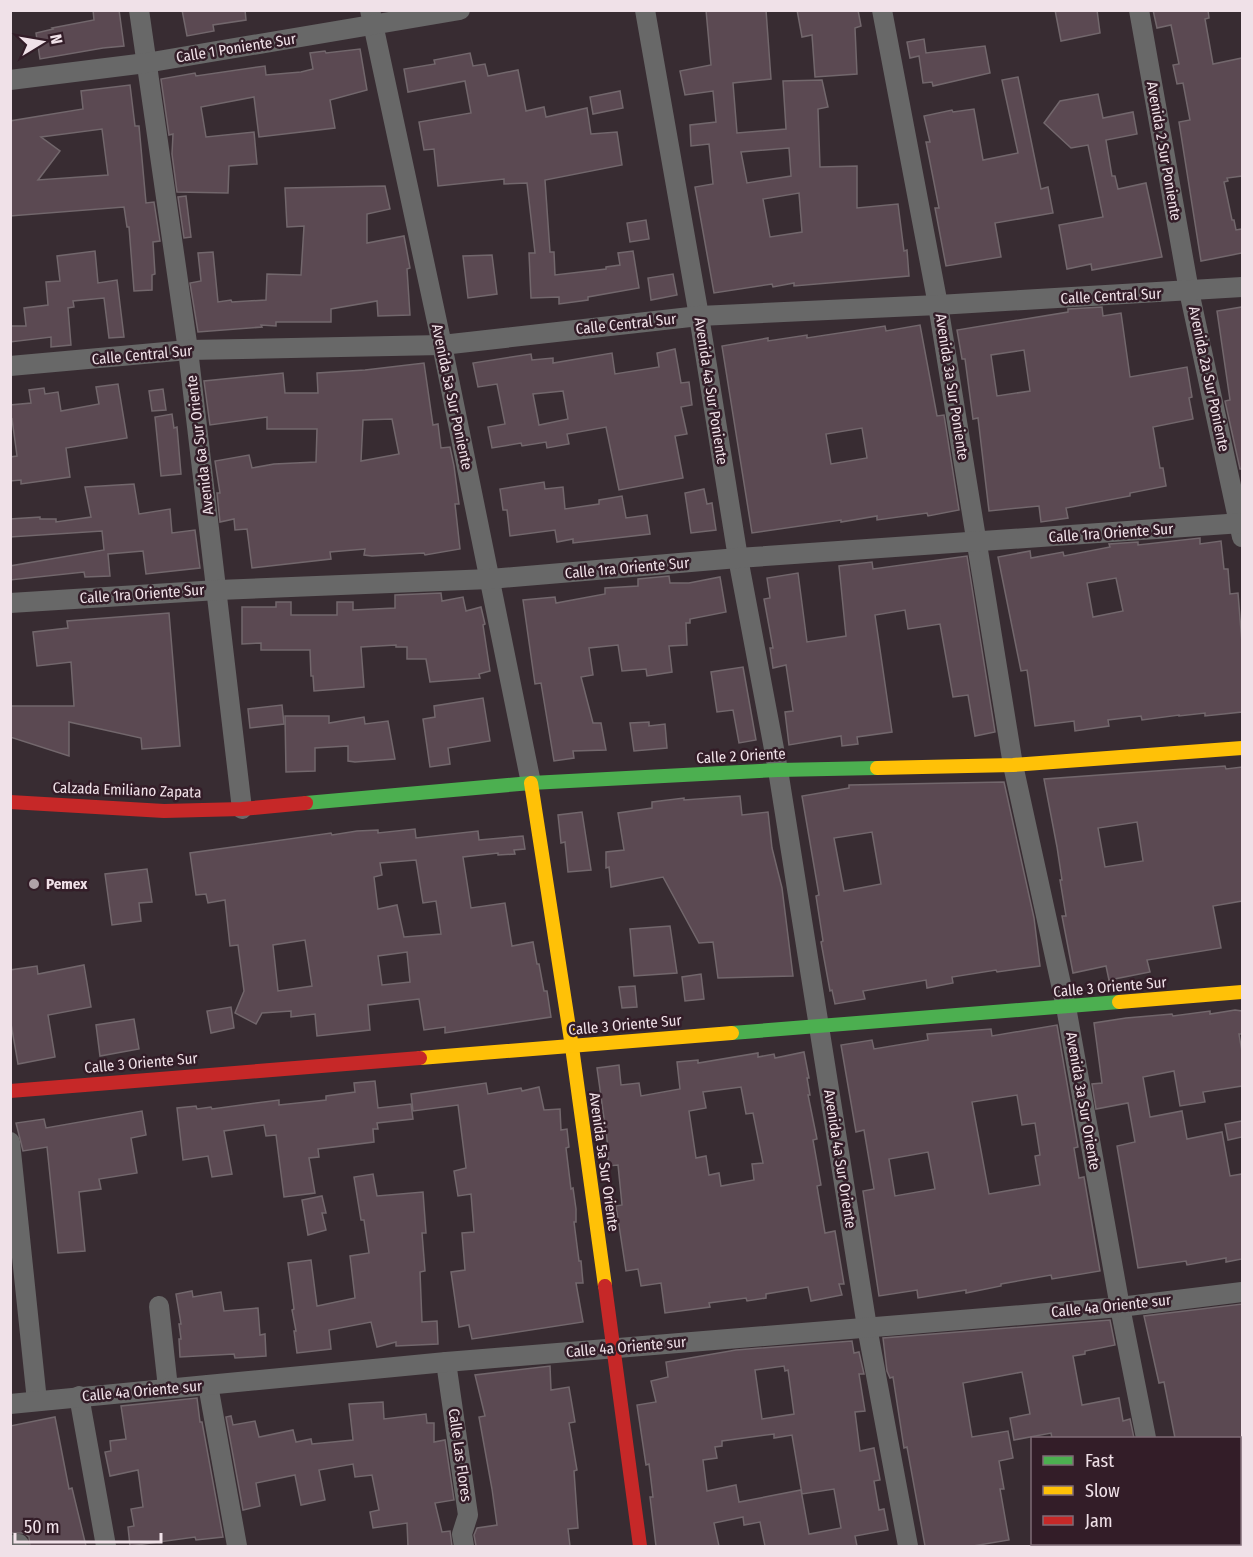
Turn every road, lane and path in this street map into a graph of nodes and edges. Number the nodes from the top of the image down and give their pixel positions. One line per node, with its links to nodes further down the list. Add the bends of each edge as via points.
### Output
1 (139, 10): 7 (street, Avenida 6a Sur Oriente)
2 (460, 10): 6 (street, Calle 1 Poniente Sur)
3 (645, 10): 12 (street, Avenida 4a Sur Poniente)
4 (882, 10): 11 (street, Avenida 3a Sur Poniente)
5 (1139, 10): 10 (street, Avenida 2 Sur Poniente)
6 (372, 18): 7 (street, Calle 1 Poniente Sur); 13 (street, Avenida 5a Sur Poniente)
7 (146, 63): 8 (street, Calle 1 Poniente Sur); 14 (street, Avenida 6a Sur Oriente)
8 (10, 80)
9 (1242, 287): 10 (street, Calle Central Sur)
10 (1190, 291): 11 (street, Calle Central Sur); 16 (street, Avenida 2a Sur Poniente)
11 (938, 305): 12 (street, Calle Central Sur); 17 (street, Avenida 3a Sur Poniente)
12 (699, 316): 13 (street, Calle Central Sur); 18 (street, Avenida 4a Sur Poniente)
13 (442, 345): 14 (street, Calle Central Sur); 19 (street, Avenida 5a Sur Poniente)
14 (189, 350): 15 (street, Calle Central Sur); 20 (street, Avenida 6a Sur Oriente)
15 (10, 366)
16 (1242, 528): 17 (street, Calle 1ra Oriente Sur)
17 (978, 543): 18 (street, Calle 1ra Oriente Sur); 23 (street, Avenida 3a Sur Poniente)
18 (738, 558): 19 (street, Calle 1ra Oriente Sur); 24 (street, Avenida 4a Sur Poniente)
19 (490, 579): 20 (street, Calle 1ra Oriente Sur); 25 (street, Avenida 5a Sur Poniente)
20 (218, 590): 21 (street, Calle 1ra Oriente Sur); 27 (street, Avenida 6a Sur Oriente)
21 (10, 603)
22 (1242, 748): 23 (main road, Calle 2 Oriente)
23 (1013, 765): 24 (main road, Calle 2 Oriente); 29 (street, Avenida 3a Sur Oriente)
24 (778, 770): 25 (main road, Calle 2 Oriente); 30 (street, Avenida 4a Sur Oriente)
25 (531, 783): 27 (main road, Calle 2 Oriente); 31 (main road, Avenida 5a Sur Oriente)
26 (10, 802): 27 (main road, Calzada Emiliano Zapata, via 164,811)
27 (242, 809)
28 (1242, 992): 29 (main road, Calle 3 Oriente Sur)
29 (1066, 1007): 30 (main road, Calle 3 Oriente Sur); 36 (street, Avenida 3a Sur Oriente)
30 (818, 1025): 31 (main road, Calle 3 Oriente Sur); 37 (street, Avenida 4a Sur Oriente)
31 (572, 1047): 32 (main road, Calle 3 Oriente Sur); 38 (main road, Avenida 5a Sur Oriente)
32 (10, 1091)
33 (10, 1142): 43 (street)
34 (1242, 1292): 36 (street, Calle 4a Oriente sur)
35 (159, 1306): 41 (street)
36 (1120, 1307): 37 (street, Calle 4a Oriente sur); 45 (street, Avenida 3a Sur Oriente)
37 (867, 1327): 38 (street, Calle 4a Oriente sur); 50 (street, Avenida 4a Sur Oriente)
38 (613, 1348): 39 (street, Calle 4a Oriente sur); 49 (main road, Avenida 5a Sur Oriente)
39 (446, 1362): 40 (street, Calle 4a Oriente sur); 48 (street, Calle Las Flores, via 468,1515 462,1534)
40 (208, 1385): 41 (street, Calle 4a Oriente sur); 47 (street)
41 (168, 1388): 42 (street, Calle 4a Oriente sur)
42 (79, 1396): 43 (street, Calle 4a Oriente sur); 46 (street)
43 (37, 1401): 44 (street, Calle 4a Oriente sur)
44 (10, 1404)
45 (1146, 1437)
46 (106, 1546)
47 (237, 1546)
48 (464, 1546)
49 (640, 1546)
50 (908, 1546)

